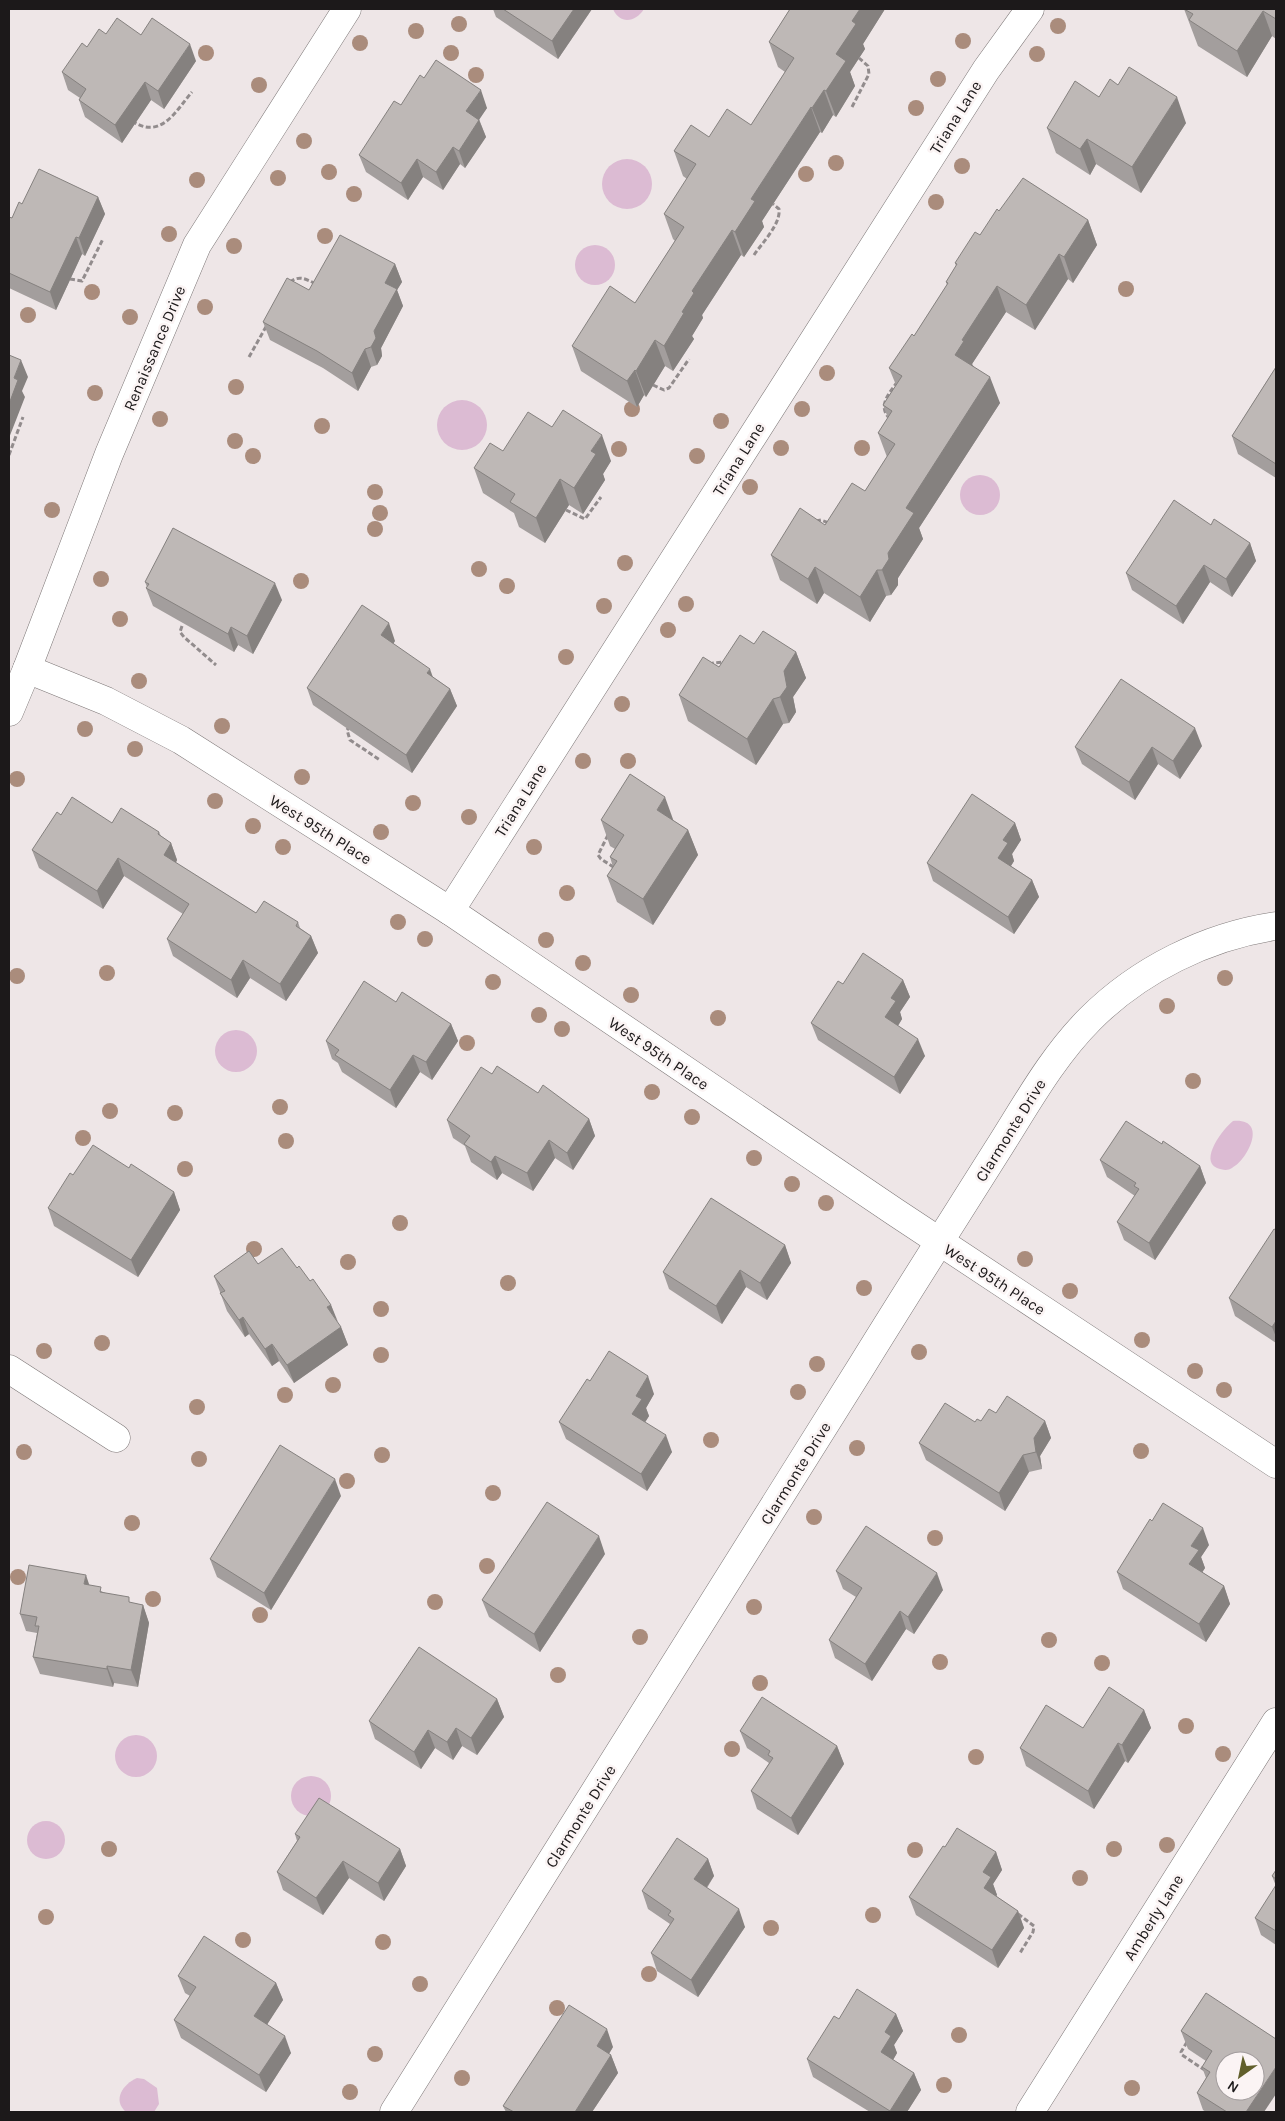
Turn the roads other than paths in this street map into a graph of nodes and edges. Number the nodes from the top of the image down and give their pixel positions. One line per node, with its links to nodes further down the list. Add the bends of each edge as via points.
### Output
1 (347, 9): 3 (street, Renaissance Drive, via 197,245 109,454)
2 (1030, 9): 5 (street, Triana Lane, via 986,70)
3 (27, 670): 4 (street, Renaissance Drive); 5 (street, West 95th Place, via 106,702 181,740)
4 (9, 712)
5 (450, 912): 7 (street, West 95th Place)
6 (1276, 926): 7 (street, Clarmonte Drive, via 1193,949 1125,989 1093,1016 1069,1041 1046,1074)
7 (940, 1242): 10 (street, West 95th Place); 12 (street, Clarmonte Drive)
8 (9, 1369): 9 (street)
9 (116, 1438)
10 (1276, 1464)
11 (1276, 1722): 13 (street, Amberly Lane)
12 (394, 2112)
13 (1030, 2112)

